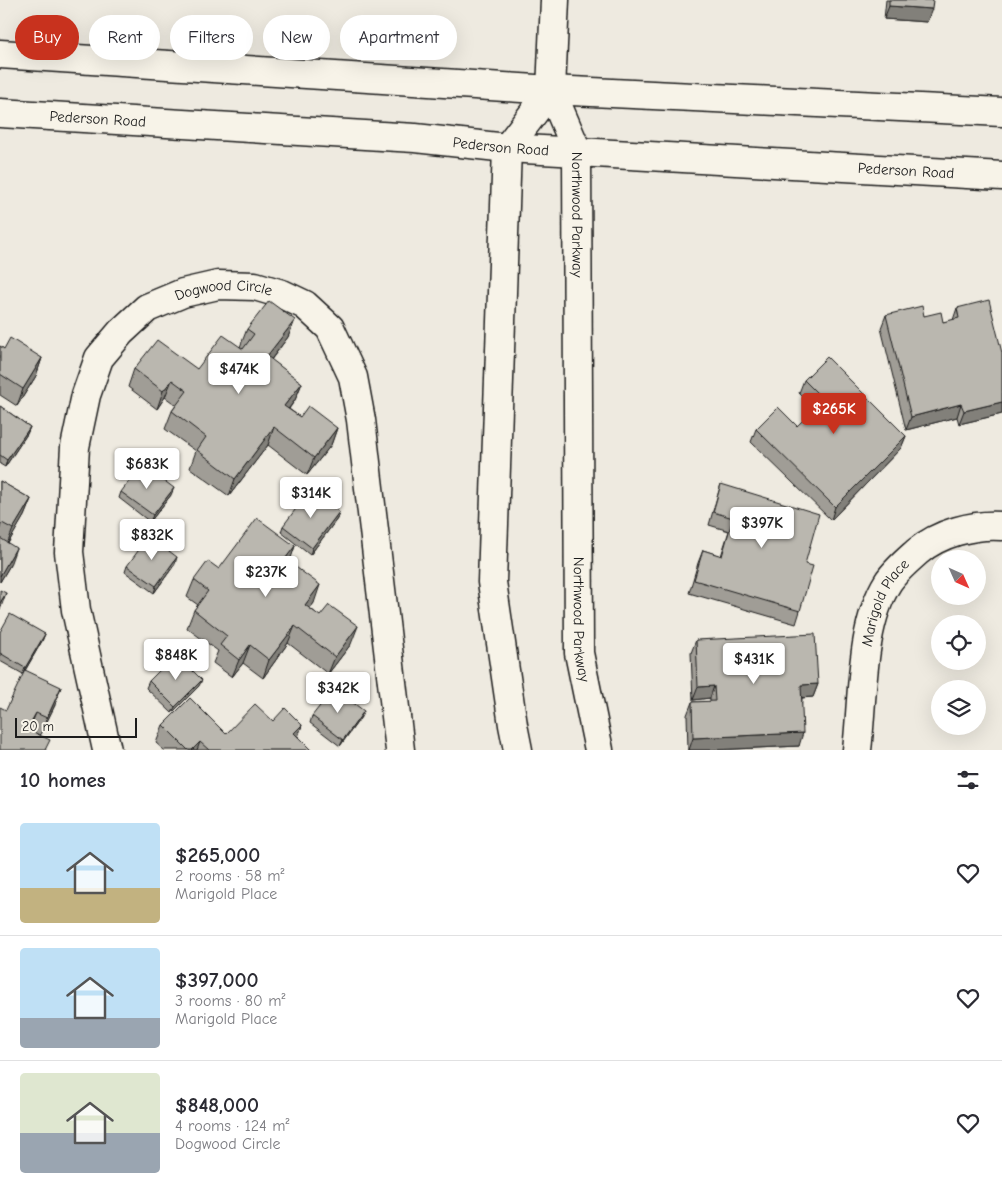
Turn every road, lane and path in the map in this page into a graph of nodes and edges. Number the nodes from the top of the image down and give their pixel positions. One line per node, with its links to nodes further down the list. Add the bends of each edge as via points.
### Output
1 (555, 0): 3 (street)
2 (0, 54): 3 (street)
3 (551, 90): 4 (street); 6 (street); 7 (street, Northwood Parkway)
4 (1002, 112)
5 (0, 113): 6 (street, Pederson Road, via 415,138)
6 (507, 148): 7 (street, Pederson Road); 12 (street, via 492,582)
7 (577, 151): 8 (street, Pederson Road); 13 (street, Northwood Parkway, via 580,652)
8 (1002, 176)
9 (1002, 526): 14 (street, Marigold Place, via 949,533 930,541 888,582 874,613 866,650)
10 (107, 750): 11 (street, Dogwood Circle, via 76,610 69,552 75,447 86,395 99,358 147,308 183,292 218,285 255,286 305,305 330,328 353,377 361,420)
11 (400, 750)
12 (518, 750)
13 (599, 750)
14 (857, 750)

